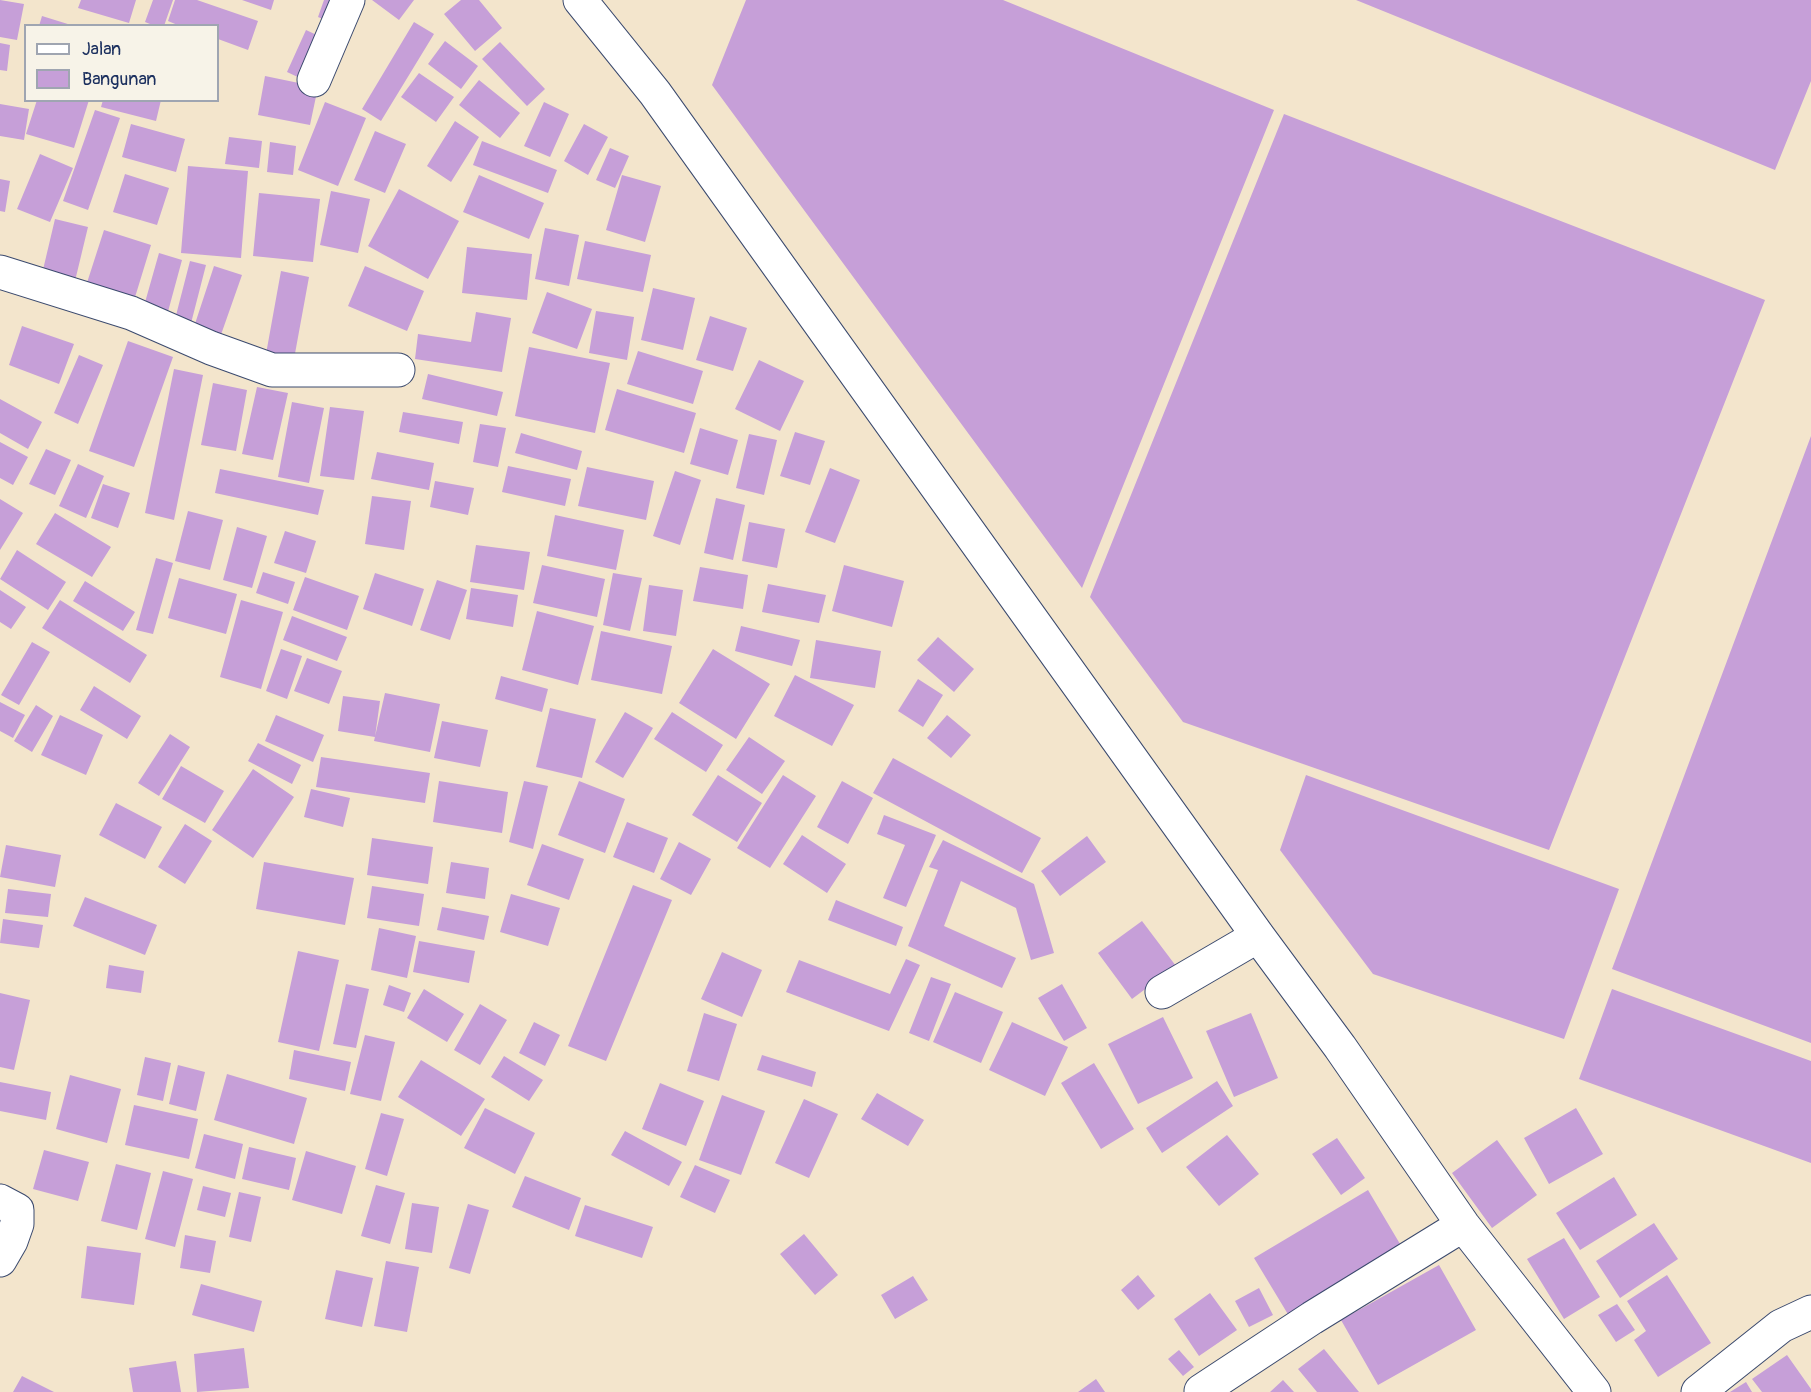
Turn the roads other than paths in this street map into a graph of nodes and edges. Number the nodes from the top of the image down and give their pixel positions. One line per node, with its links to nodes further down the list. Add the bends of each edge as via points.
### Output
1 (348, 0): 3 (street)
2 (580, 0): 6 (street, via 655,93)
3 (314, 80)
4 (0, 272): 5 (street, via 131,313 272,370)
5 (398, 370)
6 (1258, 936): 7 (street); 9 (street)
7 (1162, 992)
8 (0, 1201): 10 (street, via 17,1210 17,1224)
9 (1463, 1225): 12 (street); 13 (street)
10 (0, 1260)
11 (1811, 1312): 14 (street, via 1781,1326)
12 (1201, 1391)
13 (1594, 1392)
14 (1698, 1392)

